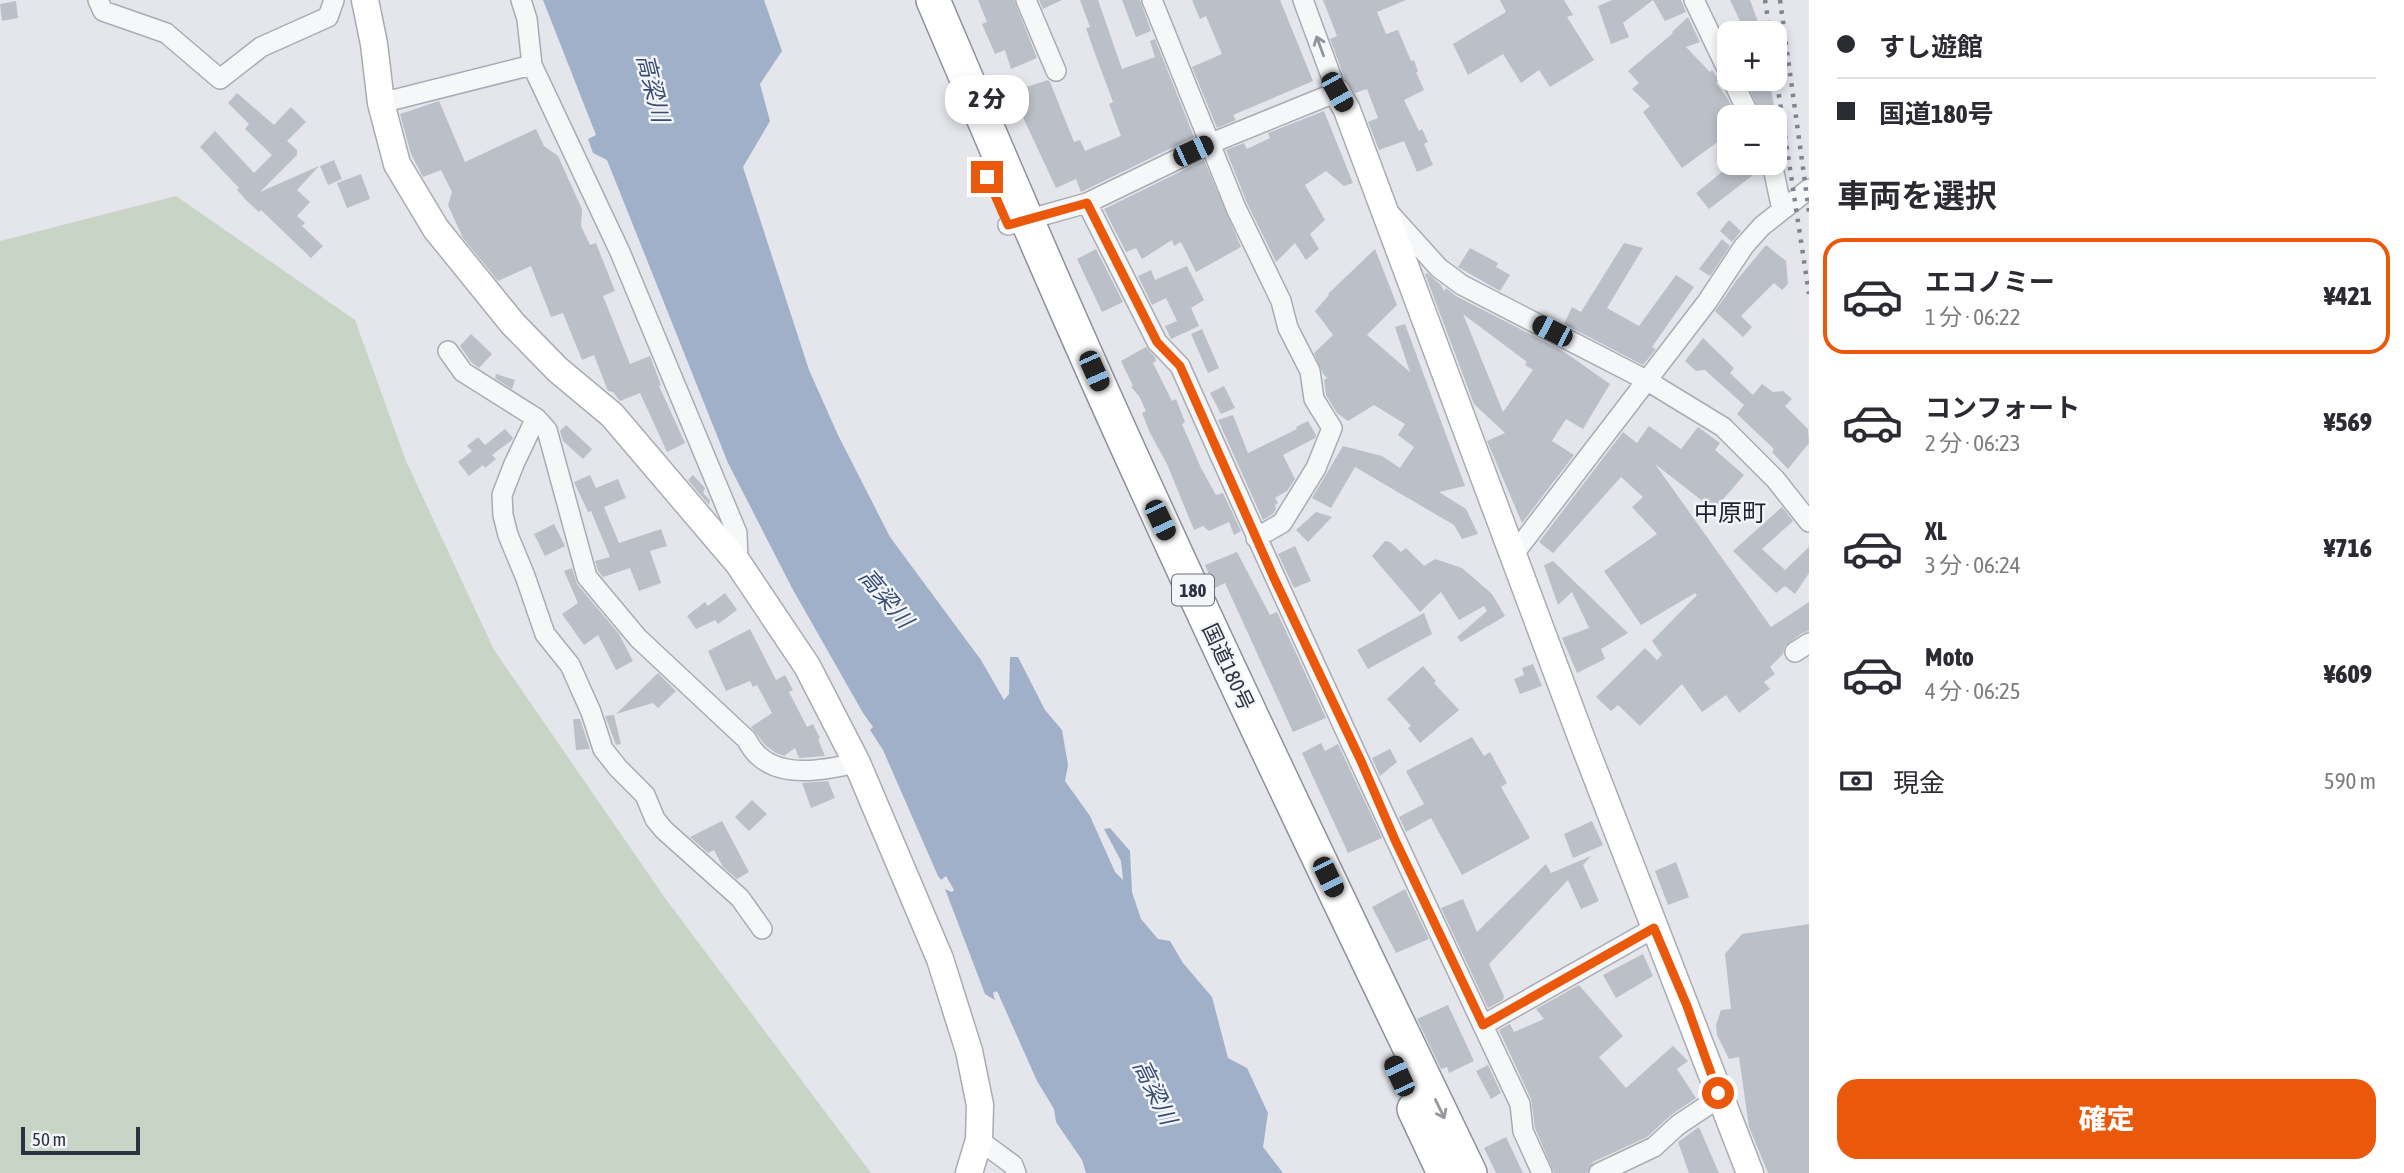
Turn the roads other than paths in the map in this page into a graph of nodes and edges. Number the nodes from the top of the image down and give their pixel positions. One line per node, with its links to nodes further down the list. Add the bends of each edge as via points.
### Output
1 (98, 0): 2 (street, via 103,11 166,33 220,79 261,47 328,17)
2 (334, 0)
3 (365, 0): 15 (street)
4 (521, 0): 12 (street)
5 (911, 0): 22 (highway, 国道180号 / 180)
6 (933, 0): 22 (highway, 国道180号 / 180)
7 (1026, 0): 13 (street)
8 (1152, 0): 16 (street)
9 (1303, 0): 14 (street, one-way to 9)
10 (1694, 0): 11 (street)
11 (1717, 48)
12 (532, 65): 15 (street); 29 (street, via 620,252 732,520)
13 (1056, 71)
14 (1337, 92): 16 (street); 20 (street)
15 (381, 103): 29 (street, via 397,164 466,269 558,370 612,415)
16 (1209, 144): 19 (street); 27 (street, via 1310,371 1314,399 1332,428 1316,468 1282,523)
17 (1775, 175): 21 (street)
18 (1809, 189): 21 (street)
19 (1087, 203): 22 (street); 27 (street, via 1157,342 1180,366)
20 (1381, 204): 24 (street, via 1439,268 1462,285); 28 (street)
21 (1782, 210): 24 (street, via 1744,246)
22 (1017, 222): 38 (highway, 国道180号 / 180, via 1138,517); 39 (highway, 国道180号 / 180, one-way to 39)
23 (448, 351): 25 (street, via 463,372)
24 (1646, 380): 26 (street, via 1723,427 1776,480); 28 (street)
25 (536, 418): 30 (street, via 547,430 587,577 638,638 746,739 760,758 783,769); 32 (street, via 502,495 508,535 545,634 570,665 603,749 645,795 655,819 740,898)
26 (1809, 522)
27 (1256, 538): 33 (street)
28 (1513, 555): 31 (street)
29 (737, 563): 30 (street, via 807,666)
30 (858, 763): 35 (street, via 940,959 969,1051 980,1105)
31 (1654, 928): 33 (street); 34 (street)
32 (762, 929)
33 (1483, 1025): 40 (street, via 1520,1104 1523,1131)
34 (1720, 1097): 41 (street, via 1654,1147); 42 (street)
35 (979, 1140): 36 (street); 37 (street)
36 (969, 1173)
37 (1017, 1173)
38 (1444, 1173)
39 (1470, 1173)
40 (1542, 1173)
41 (1599, 1173)
42 (1750, 1173)

